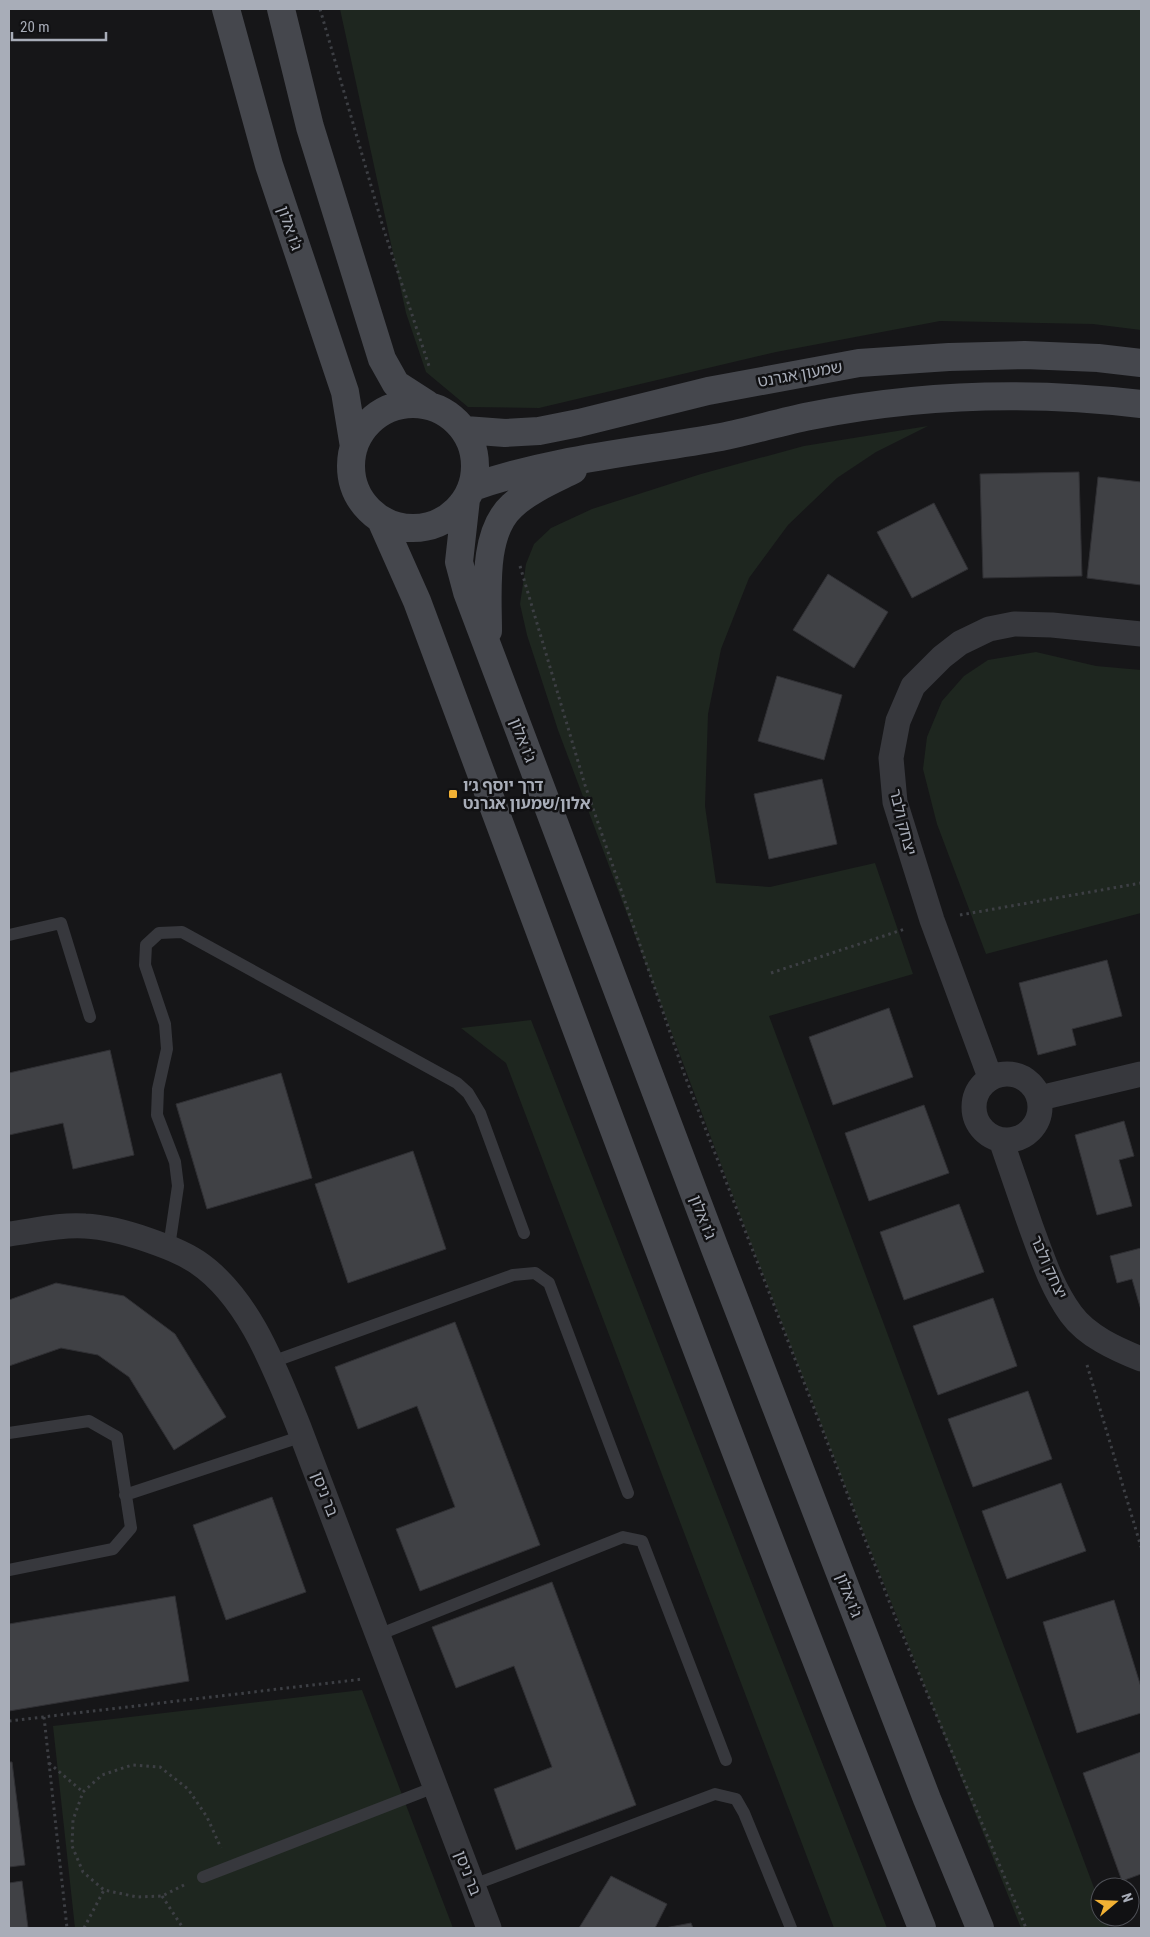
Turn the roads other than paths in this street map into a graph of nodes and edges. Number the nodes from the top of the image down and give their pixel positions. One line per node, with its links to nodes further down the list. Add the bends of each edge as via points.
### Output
1 (226, 9): 7 (main road, ג'ו אלון, via 269,166 345,392)
2 (281, 9): 4 (main road, via 310,128 382,360 396,384)
3 (1141, 363): 6 (main road, שמעון אגרנט, via 1024,355 859,363 708,391 539,431)
4 (427, 404): 6 (main road, via 454,418); 7 (main road, via 408,403 390,407 374,416)
5 (1141, 404): 8 (main road, via 1096,398 1024,395 952,397 810,416 722,436)
6 (465, 430): 9 (main road, via 474,448 476,468)
7 (354, 446): 10 (main road, via 350,467 355,488 365,506)
8 (606, 455): 9 (main road, via 510,475); 12 (main road, via 553,480 512,506 496,527 490,553)
9 (470, 493): 10 (main road, via 454,514 438,524 420,529 400,527); 12 (main road, ג'ו אלון, via 459,562)
10 (381, 520): 36 (main road, via 417,602 664,1265)
11 (1141, 634): 16 (street, יצחק ולבר, via 1052,625 1014,624 989,629 960,643 913,686 898,721 891,758 895,802 932,920)
12 (488, 648): 37 (main road, ג'ו אלון, via 788,1438)
13 (9, 935): 14 (lane, via 62,923)
14 (90, 1017)
15 (1141, 1074): 17 (street)
16 (990, 1078): 17 (street, via 1005,1073 1016,1074 1035,1087); 18 (street, via 981,1085 974,1107 981,1128)
17 (1040, 1098): 18 (street, via 1039,1120 1032,1130 1023,1137)
18 (1001, 1140): 22 (street, יצחק ולבר, via 1043,1261 1072,1315 1119,1351)
19 (524, 1233): 21 (lane, via 480,1112 457,1083 182,932 159,933 146,945 145,965 165,1024 167,1049 158,1089 157,1115 176,1162 178,1186)
20 (9, 1234): 21 (street, בר ניסן, via 84,1226 124,1232)
21 (169, 1247): 23 (street, בר ניסן, via 198,1262 230,1292 250,1320)
22 (1141, 1359)
23 (272, 1362): 25 (street, בר ניסן); 26 (lane, via 513,1275 535,1273 548,1283)
24 (9, 1433): 27 (lane, via 88,1421 117,1437)
25 (303, 1436): 27 (lane); 29 (street, בר ניסן)
26 (628, 1493)
27 (125, 1495): 28 (lane, via 131,1528 113,1549)
28 (9, 1570)
29 (378, 1635): 30 (lane, via 624,1537 642,1541); 31 (street, בר ניסן)
30 (726, 1760)
31 (436, 1786): 32 (lane); 33 (street, בר ניסן)
32 (202, 1877)
33 (473, 1885): 34 (street, בר ניסן); 35 (lane, via 714,1794 736,1799)
34 (489, 1928)
35 (791, 1928)
36 (922, 1928)
37 (980, 1928)

